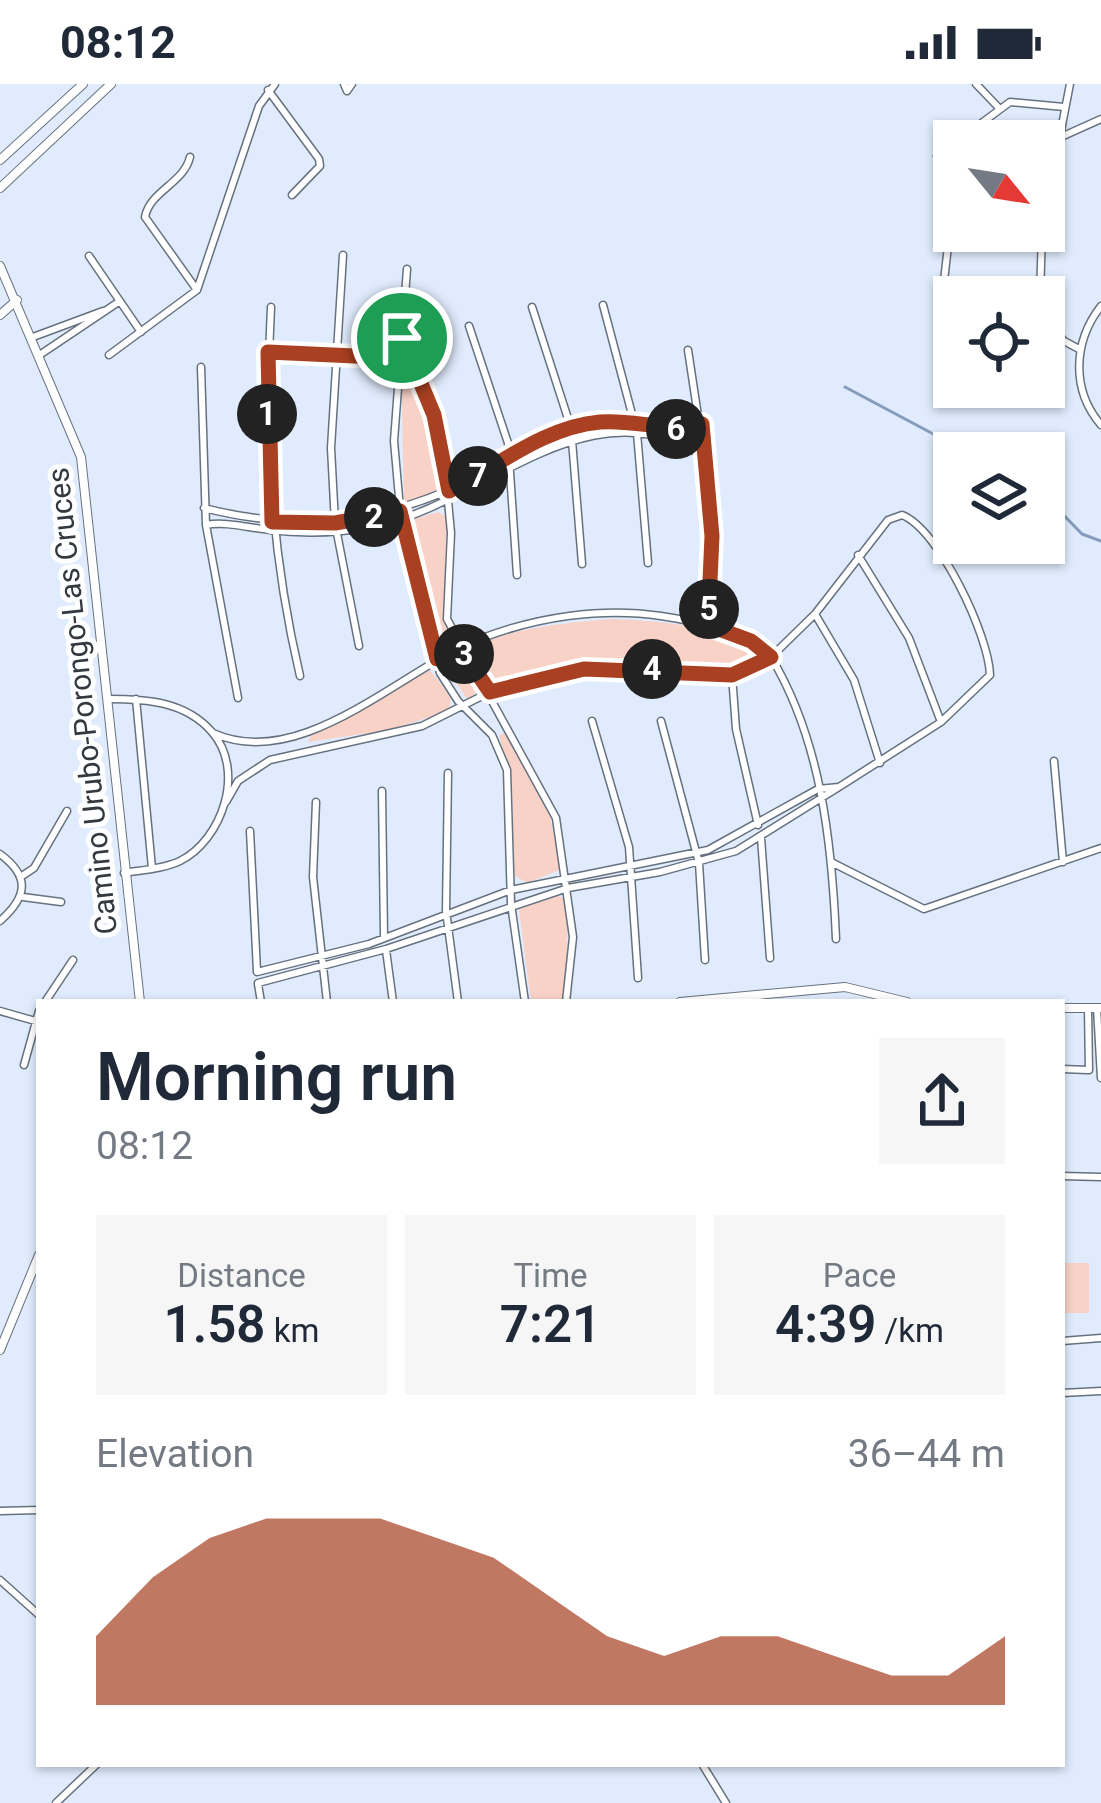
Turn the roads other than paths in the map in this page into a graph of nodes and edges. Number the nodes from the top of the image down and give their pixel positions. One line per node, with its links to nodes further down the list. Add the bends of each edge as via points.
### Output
1 (83, 84): 13 (main road)
2 (111, 84): 14 (main road)
3 (976, 84): 6 (street)
4 (1070, 84): 7 (street)
5 (272, 87): 15 (street, via 319,159); 20 (street)
6 (998, 106): 7 (street); 9 (street)
7 (1064, 107): 10 (street)
8 (1101, 119): 11 (street)
9 (981, 120)
10 (1063, 120)
11 (1065, 135)
12 (190, 157): 20 (street, via 145,217)
13 (0, 160)
14 (0, 188)
15 (292, 195)
16 (343, 255): 39 (street)
17 (89, 256): 22 (street)
18 (0, 266): 21 (main road, Camino Urubo-Porongo-Las Cruces)
19 (407, 269): 33 (street)
20 (196, 290): 31 (street)
21 (17, 300): 28 (main road); 32 (main road, Camino Urubo-Porongo-Las Cruces)
22 (120, 301): 27 (street); 31 (street)
23 (603, 305): 44 (street)
24 (1101, 305): 37 (street)
25 (271, 307): 38 (street)
26 (532, 307): 47 (street)
27 (103, 311): 30 (street); 34 (street)
28 (0, 315)
29 (470, 326): 50 (street)
30 (55, 327): 32 (street); 34 (street)
31 (141, 332): 41 (street)
32 (33, 337): 40 (main road, Camino Urubo-Porongo-Las Cruces)
33 (402, 338): 42 (street); 53 (street, via 434,415)
34 (62, 340): 40 (street)
35 (1065, 342): 37 (street)
36 (688, 350): 45 (street)
37 (1079, 350): 46 (street, via 1082,398)
38 (268, 352): 39 (street); 58 (street)
39 (334, 354): 42 (street); 59 (street)
40 (41, 355): 75 (main road, Camino Urubo-Porongo-Las Cruces, via 81,457)
41 (109, 355)
42 (398, 358): 56 (street)
43 (201, 367): 55 (street)
44 (635, 423): 45 (street); 47 (street); 48 (street)
45 (702, 424): 51 (street)
46 (1101, 425)
47 (571, 428): 49 (street); 50 (street)
48 (638, 433): 49 (street); 51 (street, via 673,439); 61 (street)
49 (572, 438): 52 (street); 62 (street)
50 (509, 457): 52 (street); 53 (street)
51 (707, 459): 65 (street)
52 (511, 469): 54 (street); 63 (street)
53 (449, 491): 54 (street); 56 (street)
54 (449, 502): 56 (street); 67 (street, via 447,620)
55 (204, 508): 57 (street); 58 (street)
56 (400, 516): 59 (street); 69 (street)
57 (206, 525): 58 (street); 74 (street)
58 (272, 527): 59 (street); 71 (street)
59 (336, 527): 66 (street)
60 (858, 556): 64 (street); 80 (street, via 909,638); 80 (street, via 891,517 908,516 965,597 990,675)
61 (647, 563)
62 (582, 564)
63 (517, 575)
64 (815, 614): 68 (street); 87 (street, via 854,680)
65 (708, 625): 67 (street, via 575,615); 68 (street)
66 (359, 646)
67 (460, 648): 69 (street); 72 (street)
68 (771, 657): 70 (street); 89 (street, via 800,713)
69 (437, 659): 76 (street); 81 (street)
70 (732, 675): 72 (street, via 584,669); 96 (street)
71 (299, 676)
72 (490, 692): 76 (street); 77 (street)
73 (136, 698): 75 (street); 83 (street, via 171,705); 105 (street)
74 (238, 698)
75 (108, 699): 106 (main road, Camino Urubo-Porongo-Las Cruces)
76 (464, 707): 82 (street); 85 (street, via 401,732)
77 (506, 720): 82 (street, via 499,731); 108 (street, via 547,794)
78 (661, 721): 101 (street)
79 (592, 722): 104 (street)
80 (941, 722): 87 (street)
81 (307, 730): 84 (street); 85 (street)
82 (488, 730): 111 (street, via 507,770)
83 (213, 733): 84 (street, via 254,743); 93 (street, via 227,771)
84 (292, 735): 85 (street)
85 (304, 748): 93 (street, via 247,773)
86 (1054, 761): 102 (street)
87 (880, 763): 90 (street)
88 (448, 773): 115 (street)
89 (818, 788): 90 (street); 92 (street); 96 (street)
90 (839, 788): 92 (street)
91 (382, 790): 118 (street)
92 (820, 800): 98 (street); 103 (street)
93 (226, 802): 105 (street, via 200,848)
94 (316, 802): 121 (street)
95 (67, 812): 107 (street)
96 (758, 826): 98 (street); 101 (street)
97 (250, 831): 126 (street)
98 (761, 838): 101 (street); 122 (street)
99 (1101, 848): 102 (street)
100 (0, 854): 107 (street)
101 (698, 858): 104 (street); 109 (street); 124 (street)
102 (1063, 862): 103 (street, via 924,908)
103 (833, 863): 119 (street)
104 (631, 866): 108 (street); 109 (street)
105 (152, 868): 106 (street)
106 (124, 872): 130 (main road, Camino Urubo-Porongo-Las Cruces)
107 (22, 876): 112 (street)
108 (567, 876): 110 (street); 111 (street)
109 (633, 876): 110 (street); 127 (street)
110 (568, 888): 114 (street); 136 (street)
111 (511, 890): 114 (street); 115 (street)
112 (23, 898): 113 (street); 116 (street)
113 (61, 902)
114 (511, 904): 117 (street); 135 (street)
115 (446, 911): 117 (street); 118 (street)
116 (0, 921)
117 (448, 924): 120 (street); 134 (street)
118 (384, 938): 120 (street); 121 (street)
119 (836, 939)
120 (386, 949): 125 (street); 133 (street)
121 (320, 956): 125 (street); 126 (street)
122 (770, 958)
123 (73, 960): 129 (street)
124 (705, 960)
125 (321, 967): 128 (street); 132 (street)
126 (257, 972): 128 (street)
127 (638, 978)
128 (258, 983): 131 (street)
129 (47, 999)
130 (140, 999)
131 (261, 999)
132 (326, 999)
133 (393, 999)
134 (458, 999)
135 (525, 999)
136 (566, 999)
137 (713, 999): 138 (main road, via 845,987)
138 (895, 999)
139 (1095, 1008): 144 (street)
140 (0, 1011): 141 (street)
141 (36, 1021): 142 (street)
142 (24, 1065)
143 (1065, 1069): 144 (street)
144 (1096, 1073)
145 (1065, 1176): 146 (street)
146 (1101, 1177)
147 (36, 1262): 150 (main road)
148 (1100, 1339): 149 (street)
149 (1065, 1341)
150 (0, 1350)
151 (1101, 1391): 152 (street)
152 (1065, 1393)
153 (36, 1510): 154 (street)
154 (0, 1511)
155 (0, 1580): 156 (street)
156 (36, 1612)
157 (94, 1767): 159 (street)
158 (704, 1767): 160 (street)
159 (56, 1803)
160 (726, 1803)

